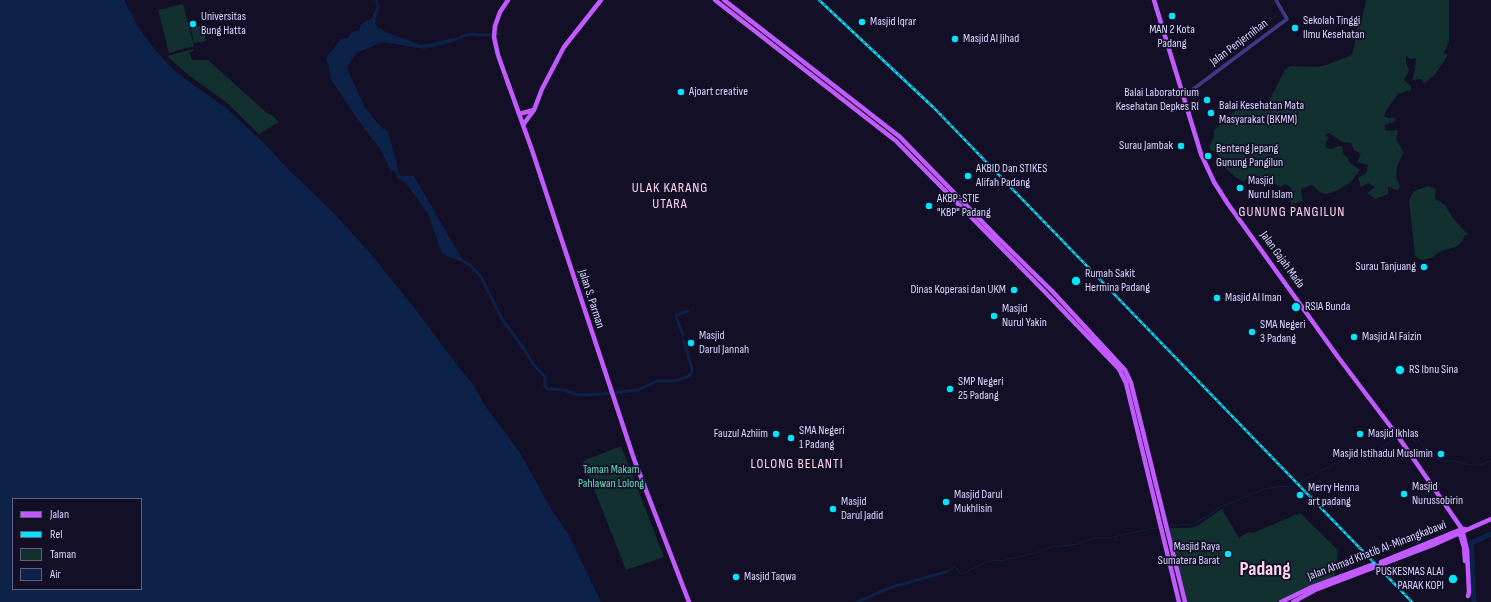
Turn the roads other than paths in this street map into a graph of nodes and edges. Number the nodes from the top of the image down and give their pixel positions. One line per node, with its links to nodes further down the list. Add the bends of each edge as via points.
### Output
1 (508, 0): 11 (main road, Jalan S. Parman, via 497,20 494,37)
2 (601, 0): 10 (main road, via 564,47)
3 (715, 0): 8 (main road)
4 (724, 0): 7 (main road)
5 (1154, 0): 9 (main road, Jalan Gajah Mada)
6 (1276, 0): 9 (street, Jalan Penjernihan, via 1287,19)
7 (805, 62): 8 (main road); 13 (main road, via 900,137)
8 (802, 67): 13 (main road, via 896,141)
9 (1184, 96): 16 (main road, Jalan Gajah Mada, via 1202,154 1219,190 1398,437)
10 (534, 110): 11 (main road); 12 (main road)
11 (519, 114): 12 (main road, Jalan S. Parman)
12 (523, 125): 18 (main road, Jalan S. Parman, via 635,464)
13 (996, 239): 15 (main road, via 1125,370 1131,383)
14 (1491, 519): 16 (main road, Jalan Ahmad Khatib Al-Minangkabawi)
15 (1164, 529): 19 (main road); 20 (main road)
16 (1461, 529): 17 (main road, Jalan Ahmad Khatib Al-Minangkabawi, via 1432,543 1312,587); 22 (main road)
17 (1294, 599): 21 (main road, Jalan Ahmad Khatib Al-Minangkabawi)
18 (689, 602)
19 (1179, 602)
20 (1185, 602)
21 (1281, 602)
22 (1468, 602)

